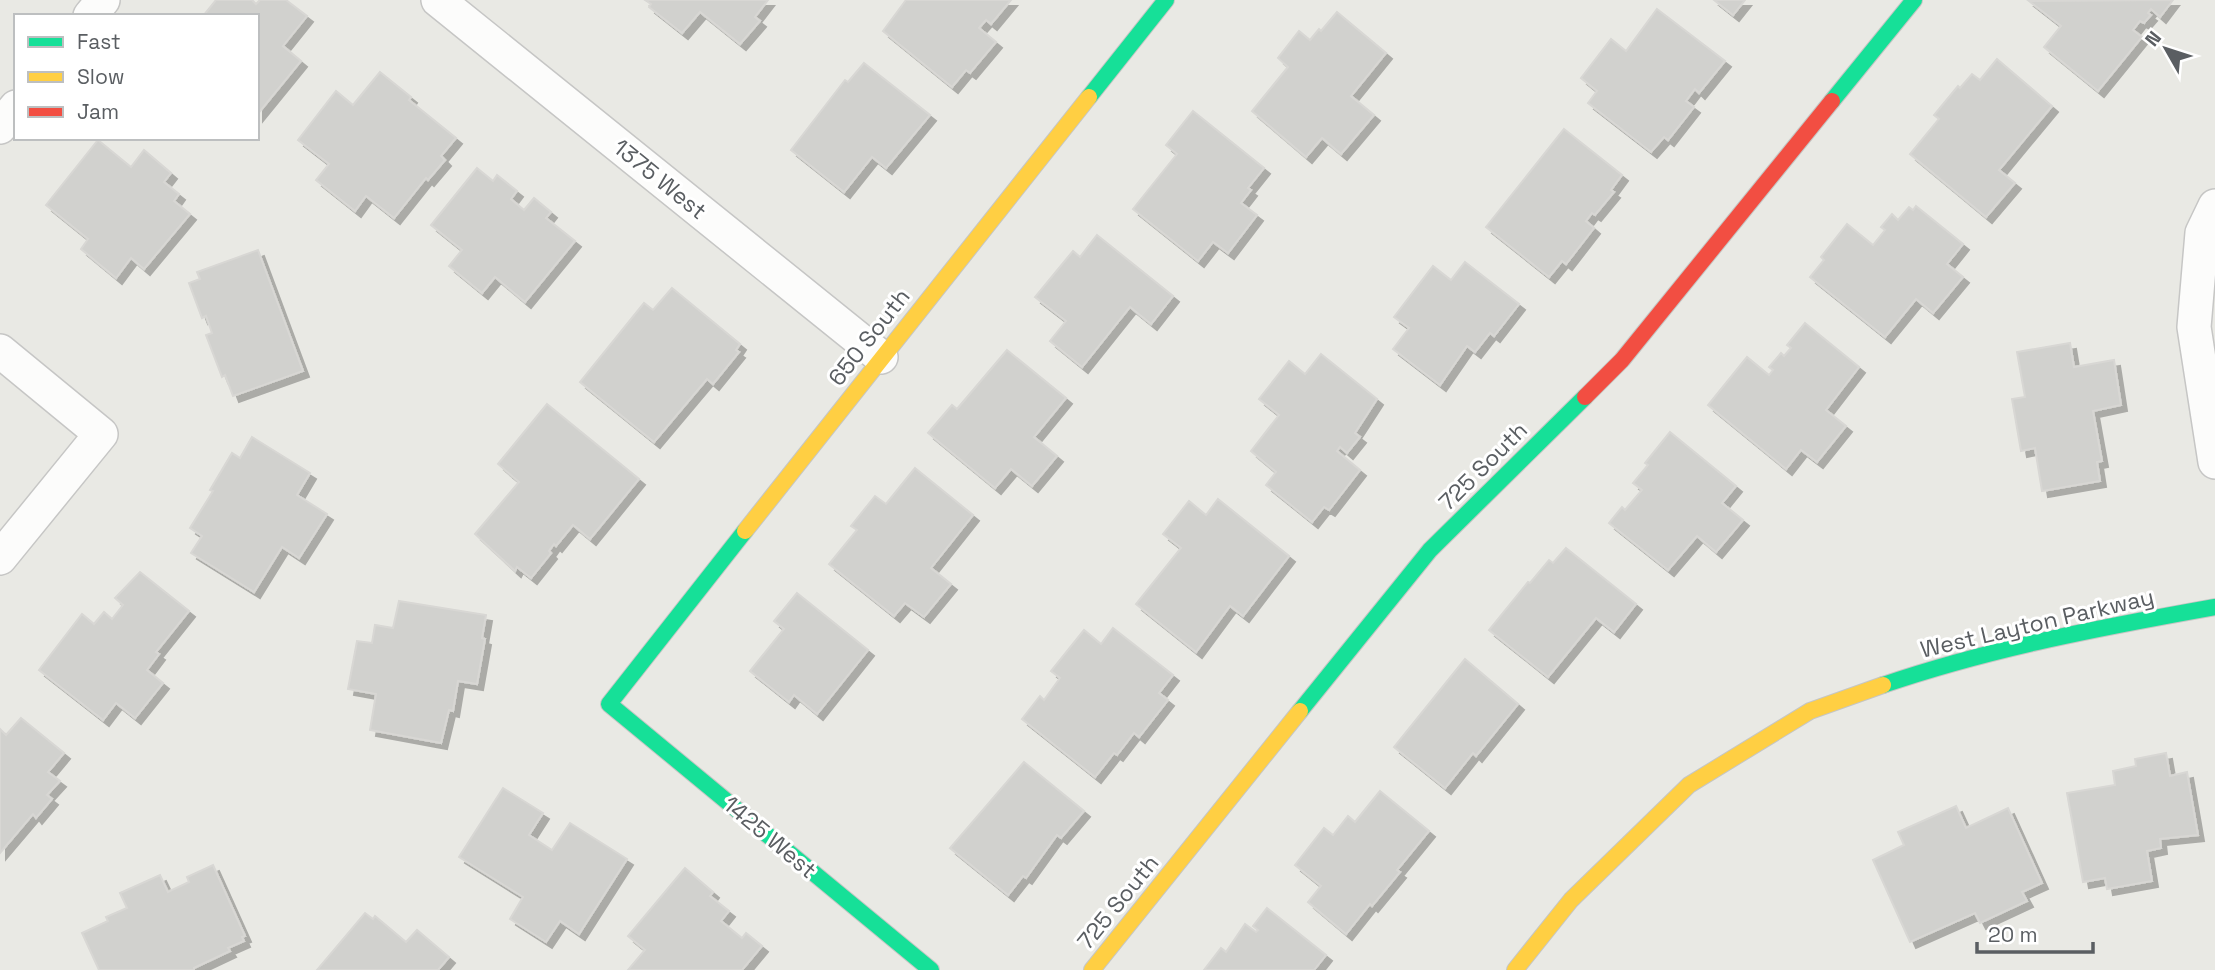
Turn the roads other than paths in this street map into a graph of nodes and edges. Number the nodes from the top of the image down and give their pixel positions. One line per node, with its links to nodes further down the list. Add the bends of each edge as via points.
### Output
1 (103, 0): 5 (street)
2 (438, 0): 10 (street, 1375 West)
3 (1167, 0): 10 (street, 650 South)
4 (1914, 0): 16 (street, 725 South, via 1622,359 1430,550)
5 (92, 14)
6 (14, 110): 7 (street)
7 (0, 127)
8 (2215, 206): 11 (street, via 2202,233 2193,327)
9 (0, 351): 12 (street, via 101,434)
10 (881, 357): 14 (street, 650 South)
11 (2215, 462)
12 (0, 558)
13 (2215, 607): 17 (street, West Layton Parkway, via 1941,665 1810,711 1689,785 1572,900)
14 (609, 704): 15 (street, 1425 West)
15 (931, 970)
16 (1092, 970)
17 (1515, 970)

